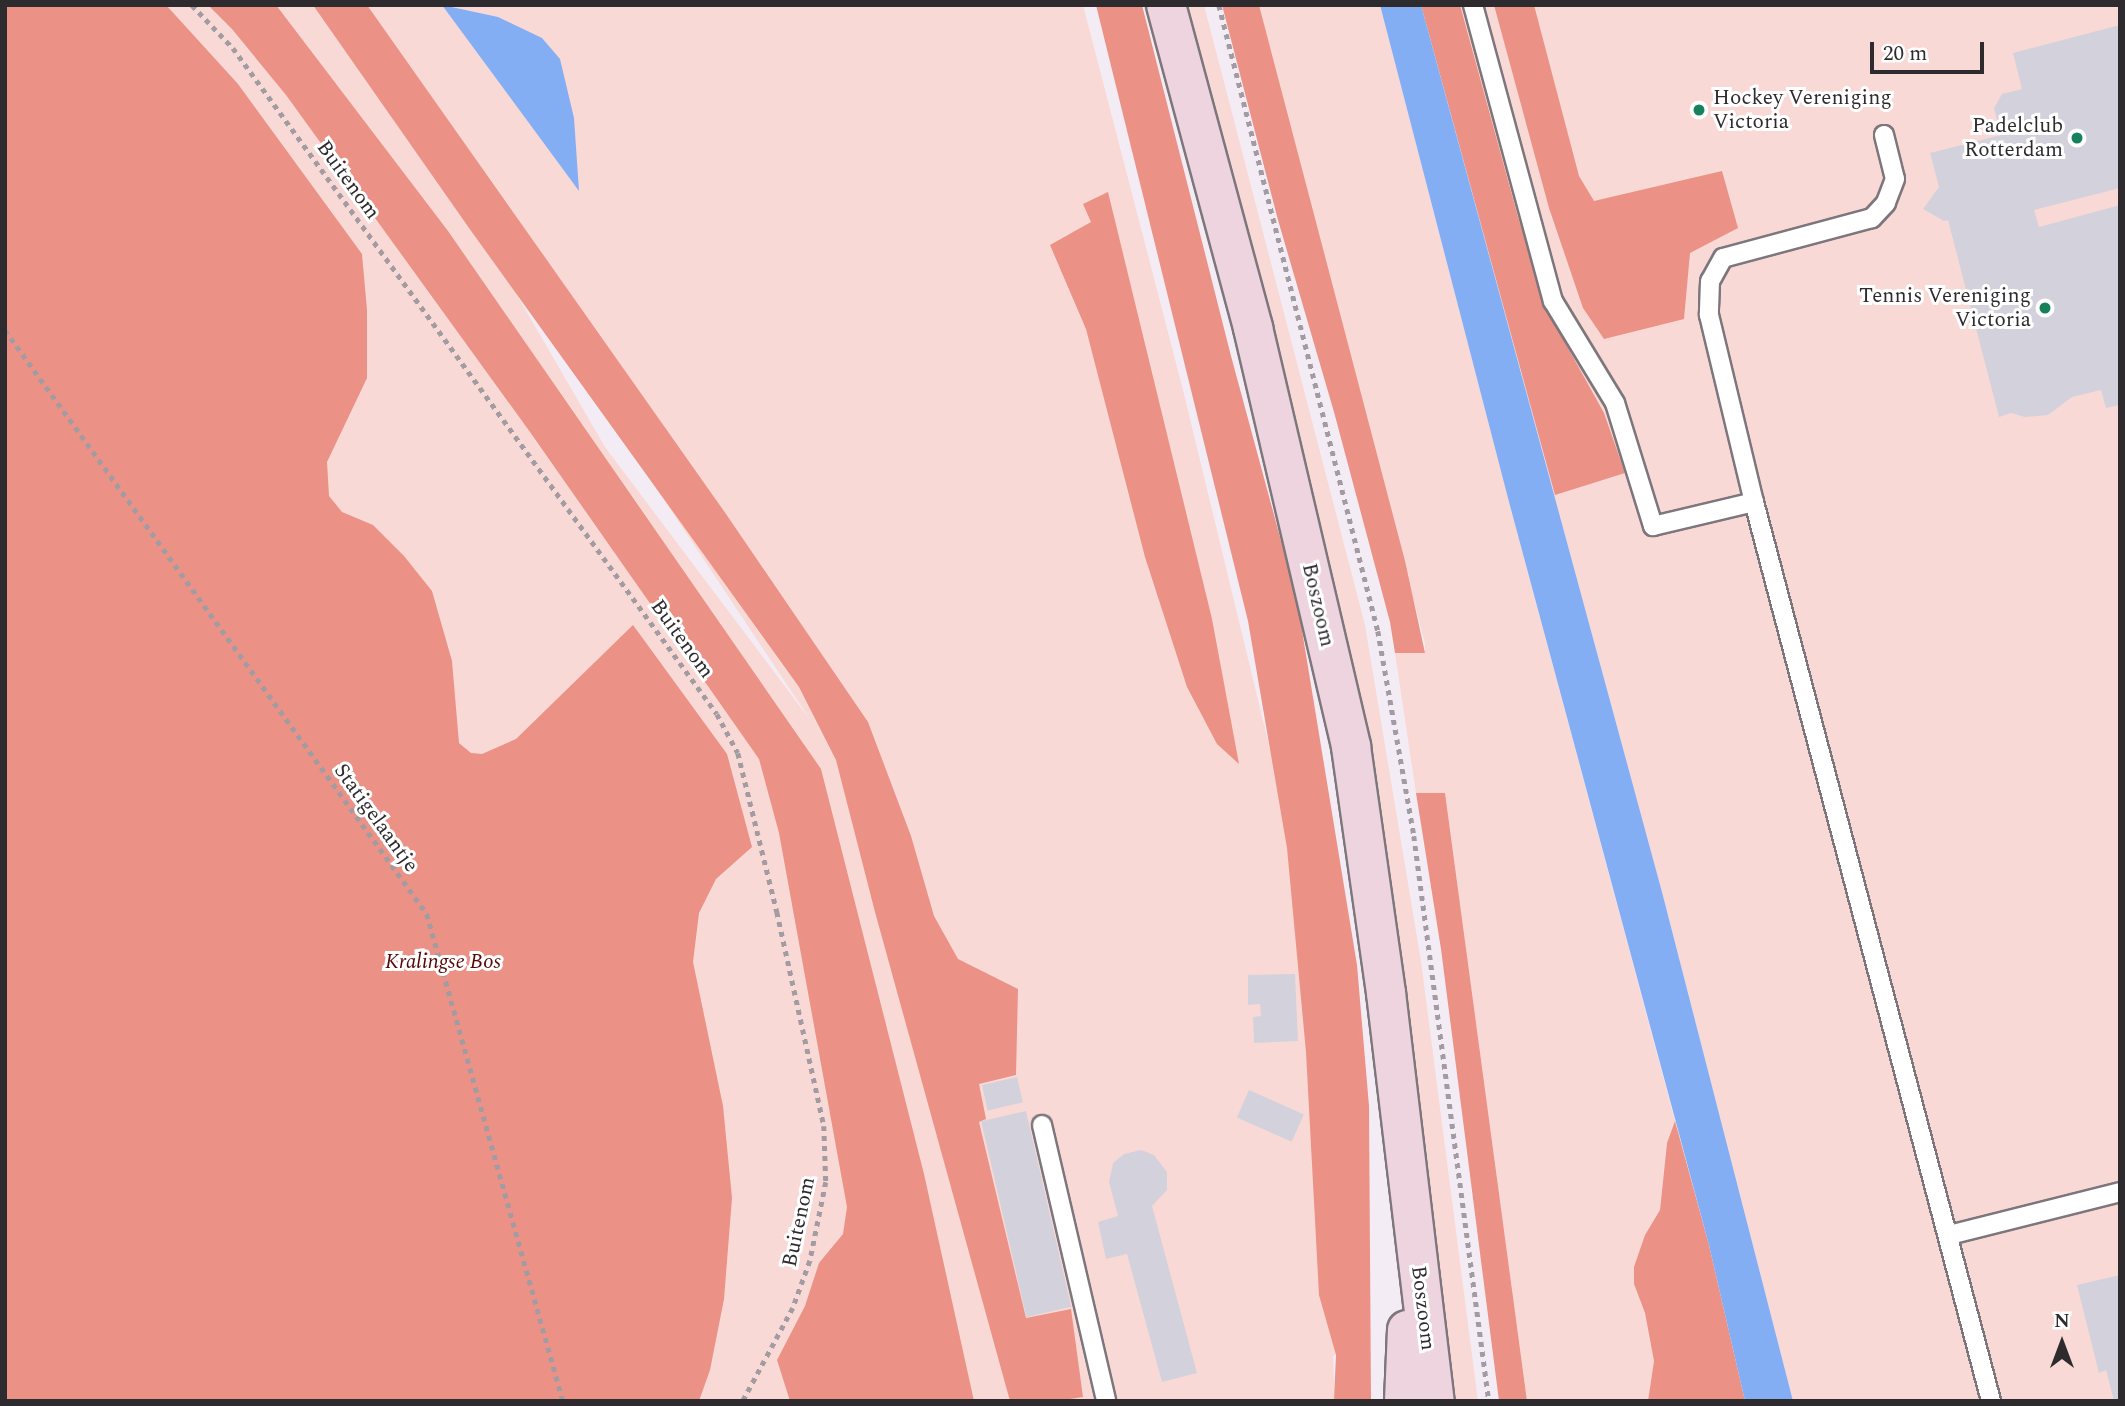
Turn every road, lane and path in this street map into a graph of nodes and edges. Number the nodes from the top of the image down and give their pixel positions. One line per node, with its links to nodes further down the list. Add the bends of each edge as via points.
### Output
1 (192, 5): 12 (path, Buitenom, via 233,48 717,713 738,752 824,1126 826,1182 810,1261 793,1308)
2 (1166, 5): 9 (main road, Boszoom, via 1253,328 1351,747 1387,993)
3 (1473, 5): 6 (lane, via 1553,301 1615,403 1653,526)
4 (1884, 135): 6 (lane, via 1895,179 1886,203 1872,218 1723,258 1710,281 1709,315)
5 (5, 330): 11 (path, Statigelaantje, via 426,914)
6 (1754, 502): 10 (lane)
7 (1042, 1125): 13 (lane)
8 (2120, 1192): 10 (lane)
9 (1411, 1216): 14 (main road, Boszoom); 15 (main road, Boszoom)
10 (1948, 1234): 16 (lane)
11 (563, 1401)
12 (743, 1401)
13 (1106, 1401)
14 (1404, 1401)
15 (1435, 1401)
16 (1991, 1401)

